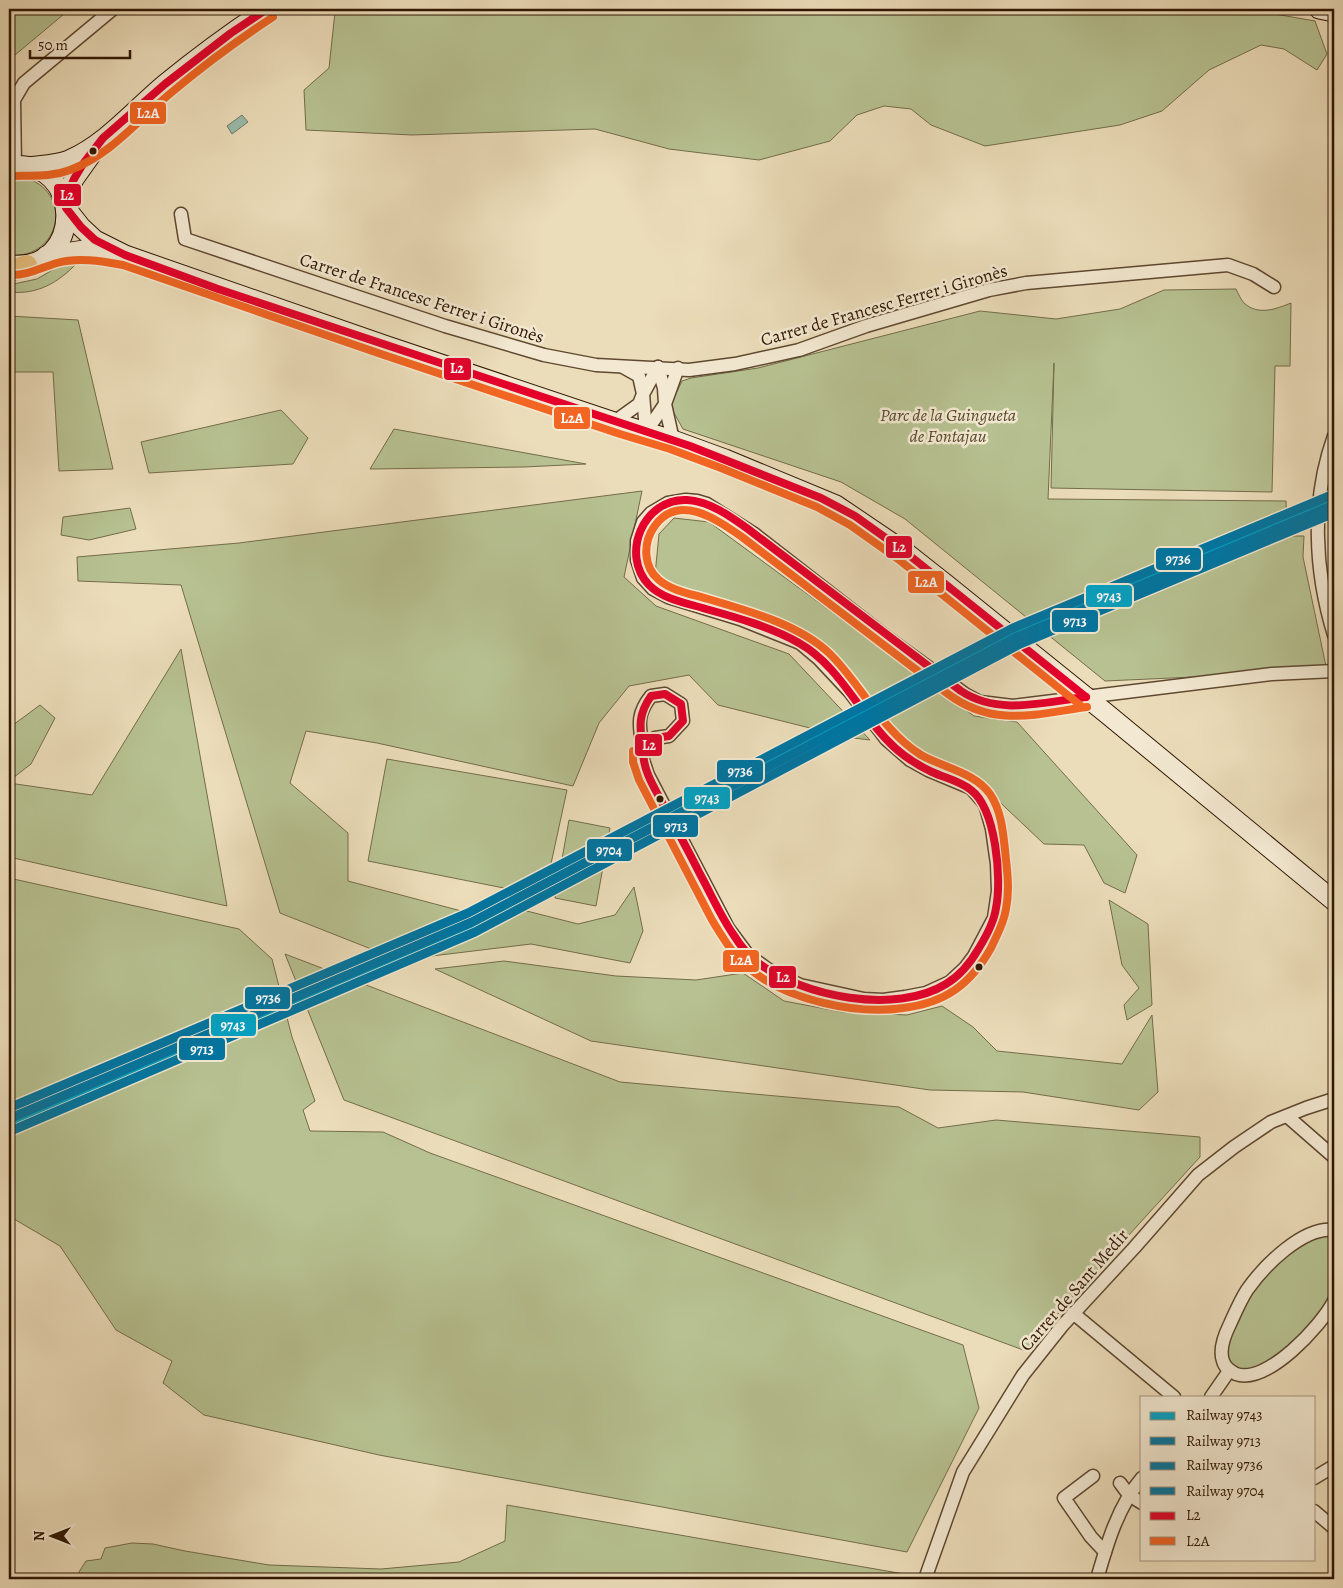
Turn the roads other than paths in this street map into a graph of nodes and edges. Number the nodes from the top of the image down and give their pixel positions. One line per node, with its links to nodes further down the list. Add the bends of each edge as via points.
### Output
1 (113, 9): 6 (street, via 24,83 14,100)
2 (268, 9): 5 (main road, via 165,84)
3 (1319, 9): 4 (main road)
4 (1334, 12)
5 (103, 138): 6 (main road, via 67,160); 7 (main road, via 74,179)
6 (17, 166): 7 (main road, via 40,171 59,189)
7 (65, 204): 9 (main road, via 95,240); 10 (main road, via 67,220 64,232)
8 (181, 214): 13 (street, Carrer de Francesc Ferrer i Gironès, via 185,239 445,326 544,355 596,365)
9 (125, 255): 10 (main road, via 84,250); 18 (main road)
10 (46, 256): 11 (main road)
11 (15, 267)
12 (1274, 287): 15 (street, Carrer de Francesc Ferrer i Gironès, via 1253,274 1228,265 1026,283 989,290 775,356 689,370)
13 (621, 366): 14 (street, Carrer de Francesc Ferrer i Gironès); 16 (street, via 639,376)
14 (658, 367): 15 (street, Carrer de Francesc Ferrer i Gironès); 16 (street); 17 (street)
15 (678, 368): 17 (street)
16 (644, 394): 18 (street, via 639,404); 19 (street)
17 (665, 404): 19 (street); 21 (street)
18 (614, 422): 19 (main road)
19 (646, 432): 21 (main road)
20 (1334, 436): 22 (street, via 1321,490 1317,531 1322,591)
21 (673, 440): 24 (main road, via 803,490 855,516 948,585)
22 (1334, 634)
23 (1332, 672): 24 (street, via 1272,674)
24 (1086, 697): 25 (street, via 1013,706 980,702 884,635 717,509 697,501 676,500 650,513 643,522 637,541 637,560 643,578 652,589 800,643 849,691 886,739 910,760 971,788 985,804 997,864 994,918 965,968 950,982 926,993 883,1000 800,985 748,955 728,928 648,775); 26 (main road)
25 (643, 751): 25 (street, via 655,738 669,736 683,721 681,704 665,694 651,696 642,708 639,723)
26 (1334, 901)
27 (1334, 1099): 28 (street, Carrer de Sant Medir)
28 (1287, 1116): 29 (street); 32 (street, Carrer de Sant Medir, via 1253,1133 1198,1175)
29 (1334, 1157)
30 (1334, 1230): 33 (street, via 1316,1231 1300,1240 1280,1254 1257,1278 1240,1302 1224,1340 1223,1361)
31 (1334, 1301): 33 (street, via 1309,1335 1278,1361 1248,1376)
32 (1073, 1313): 34 (street); 46 (street, Carrer de Sant Medir, via 1023,1375 963,1472)
33 (1229, 1371): 35 (street)
34 (1173, 1396)
35 (1212, 1396)
36 (1334, 1466): 38 (street)
37 (1093, 1476): 45 (street, via 1064,1498)
38 (1316, 1477)
39 (1140, 1481): 41 (street)
40 (1120, 1483): 41 (street)
41 (1129, 1496): 42 (street); 45 (street)
42 (1140, 1502)
43 (1316, 1513): 44 (street)
44 (1334, 1528)
45 (1105, 1552): 47 (street)
46 (925, 1579)
47 (1097, 1579)

